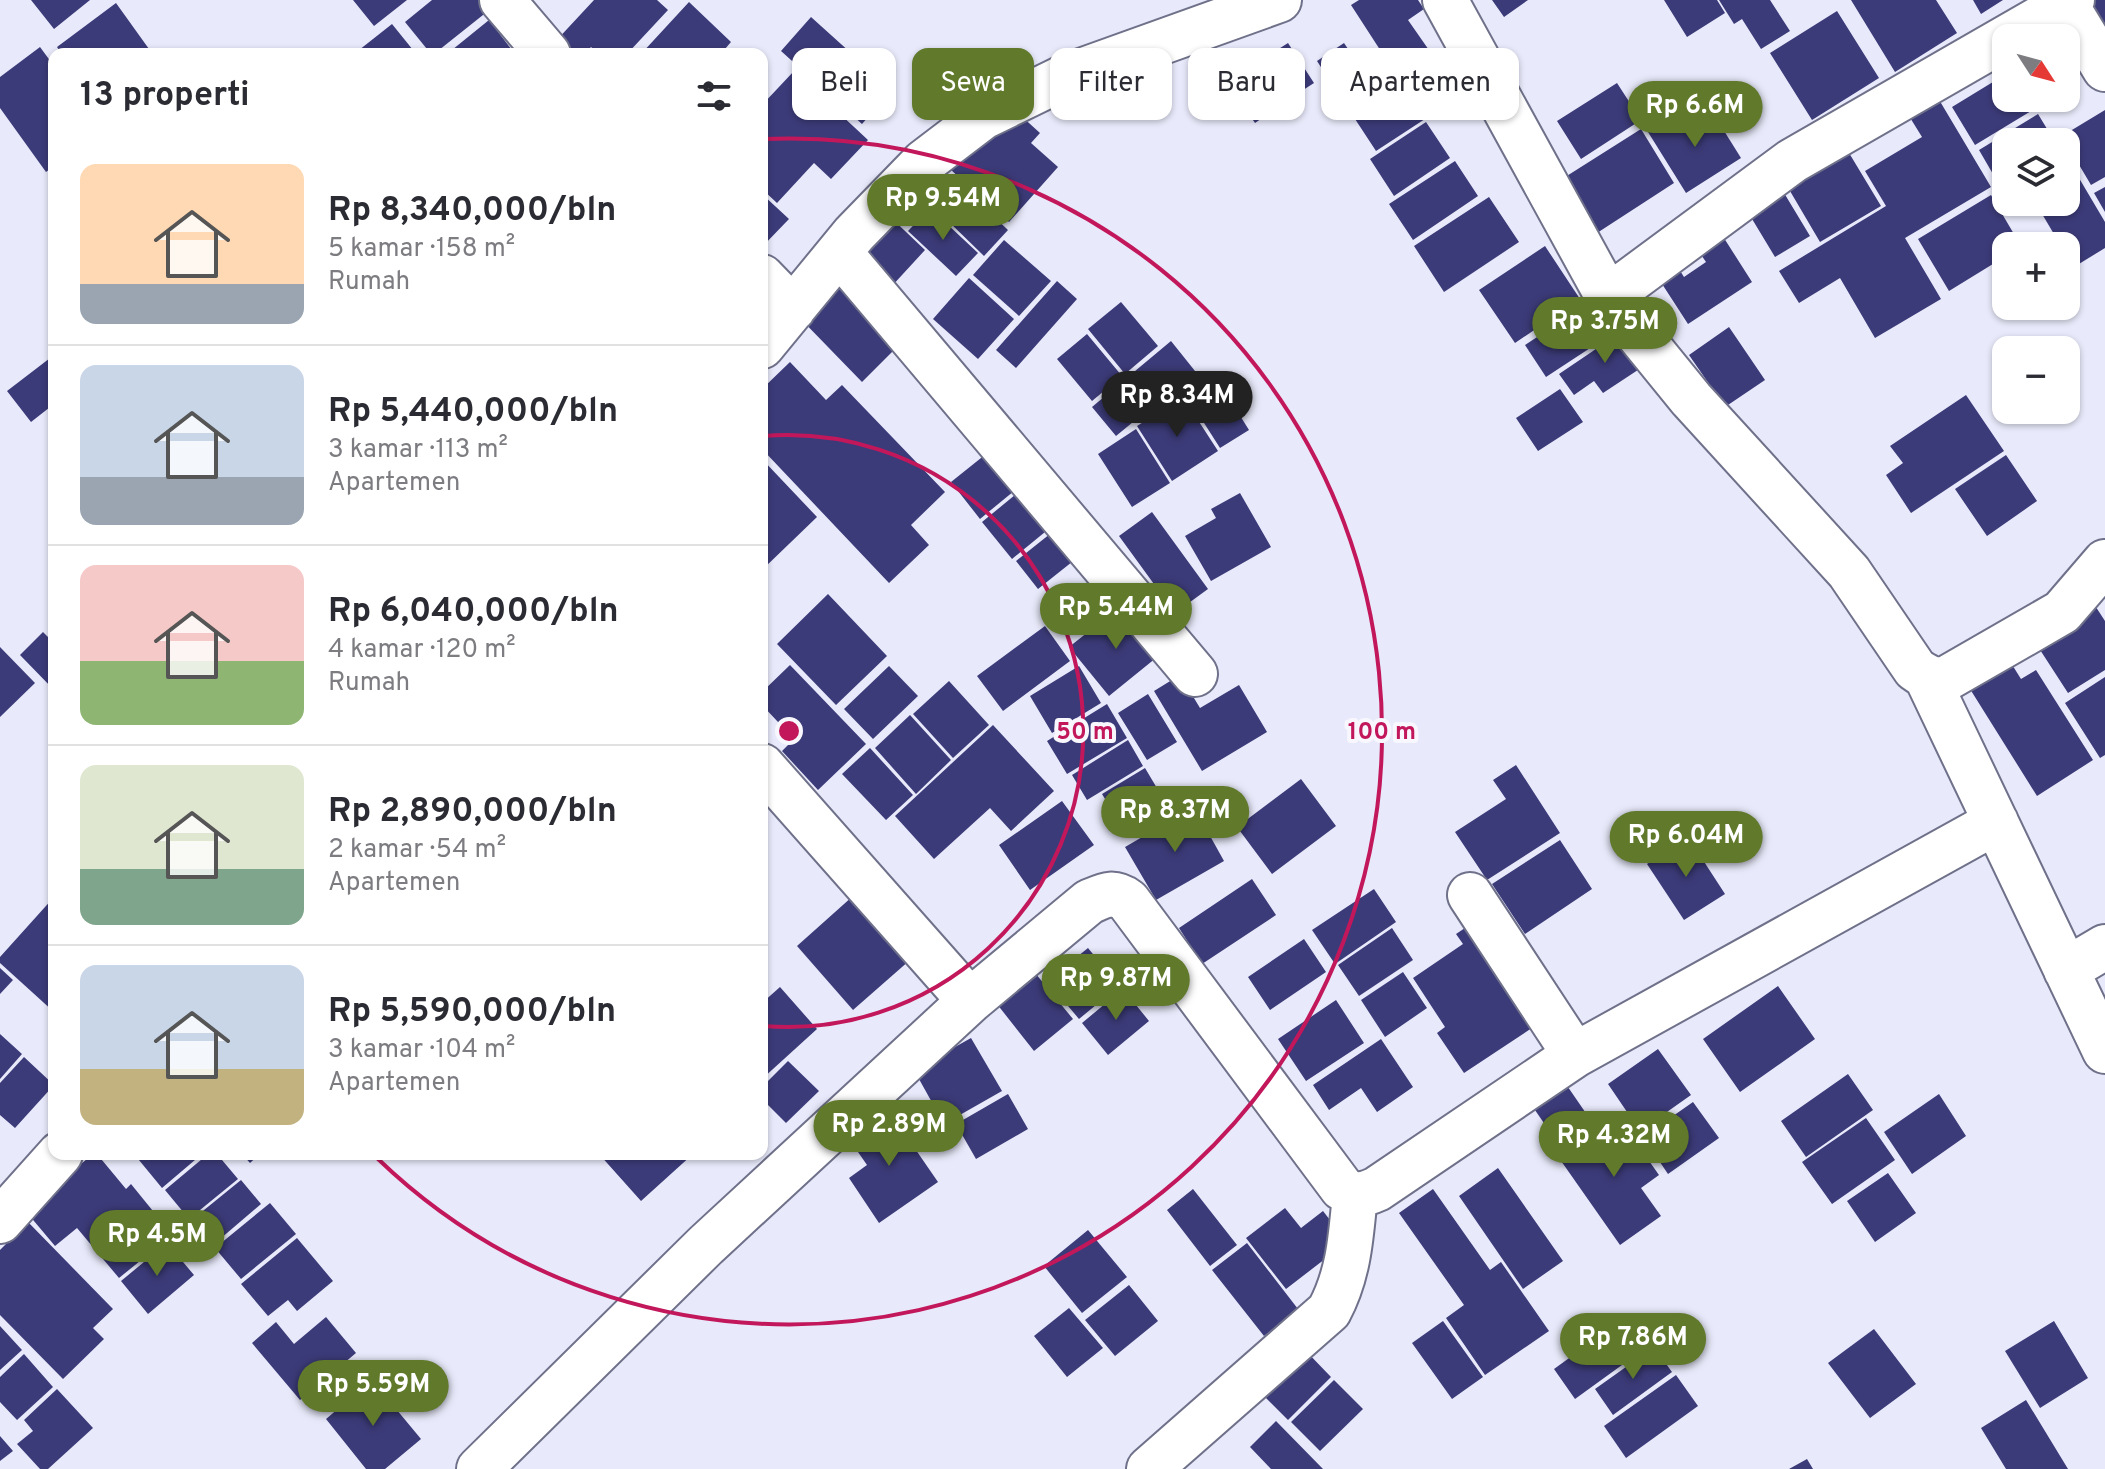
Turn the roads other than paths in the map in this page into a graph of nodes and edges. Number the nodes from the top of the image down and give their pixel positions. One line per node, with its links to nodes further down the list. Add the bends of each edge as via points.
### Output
1 (502, 0): 5 (street)
2 (1279, 0): 7 (street, via 1067,76 983,117 924,162)
3 (1445, 0): 9 (street)
4 (2067, 1): 6 (street); 9 (street, via 1792,161)
5 (543, 48)
6 (2105, 69)
7 (840, 253): 10 (street); 13 (street)
8 (768, 283): 10 (street)
9 (1608, 297): 14 (street, via 1691,399 1849,572 1915,669)
10 (793, 309): 11 (street)
11 (768, 339)
12 (2105, 562): 14 (street, via 2062,612 1949,677)
13 (1195, 674)
14 (1927, 678): 16 (street)
15 (768, 773): 20 (street)
16 (1996, 822): 19 (street); 22 (street)
17 (1470, 895): 22 (street)
18 (2105, 947): 19 (street)
19 (2066, 970): 21 (street)
20 (970, 1001): 24 (street, via 1089,902 1109,893 1120,895 1342,1188); 26 (street, via 706,1245)
21 (2105, 1051)
22 (1575, 1055): 24 (street, via 1377,1189)
23 (55, 1160): 25 (street)
24 (1355, 1194): 27 (street, via 1348,1264 1329,1311)
25 (0, 1221)
26 (479, 1469)
27 (1149, 1469)

